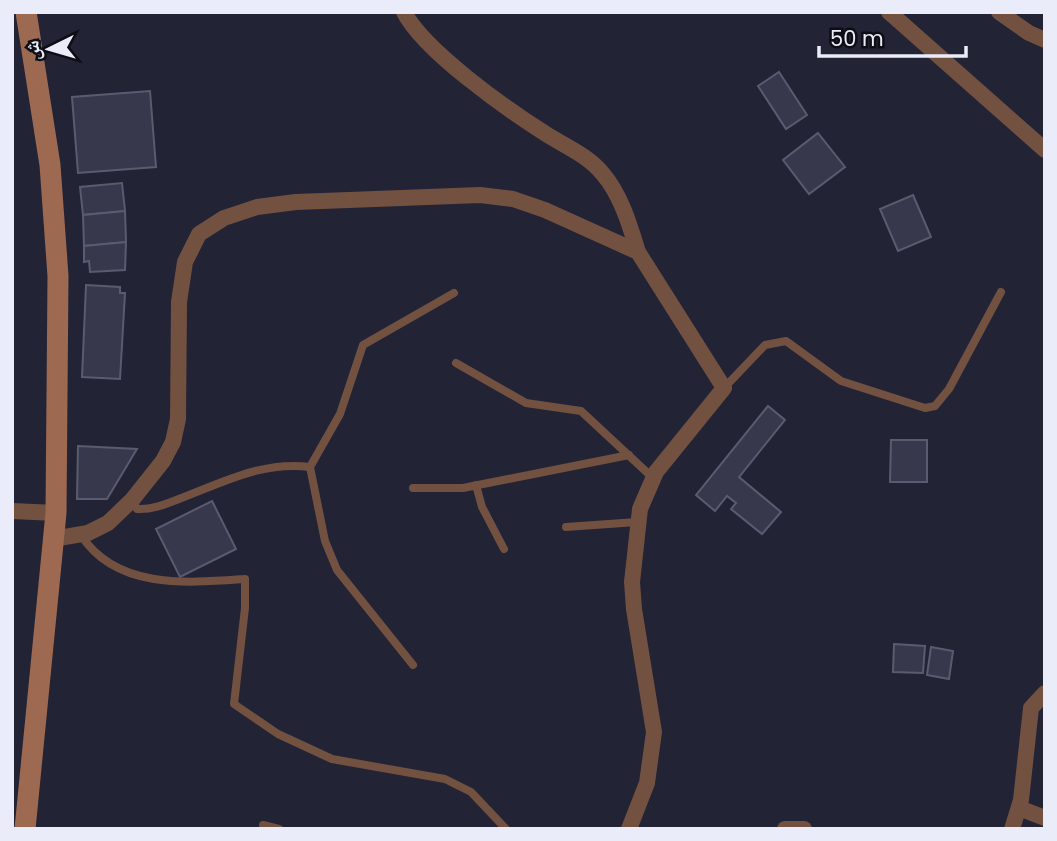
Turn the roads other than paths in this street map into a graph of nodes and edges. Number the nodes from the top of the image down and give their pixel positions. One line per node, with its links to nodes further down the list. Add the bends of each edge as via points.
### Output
1 (26, 12): 19 (main road, via 45,123 57,242)
2 (404, 12): 7 (street, via 419,36 435,50 519,117 603,173 625,214)
3 (889, 12): 6 (street)
4 (999, 12): 5 (street)
5 (1045, 40)
6 (1045, 150)
7 (638, 252): 11 (street); 17 (street, via 545,210 513,199 480,195 296,202 223,218 199,234 185,262 173,442)
8 (1001, 292): 11 (lane, via 935,407 852,386 786,341 765,345)
9 (454, 293): 13 (lane, via 363,345 340,414)
10 (456, 363): 12 (lane, via 526,403 581,411)
11 (724, 388): 14 (street)
12 (629, 455): 14 (lane); 15 (lane)
13 (310, 467): 17 (lane, via 263,467 156,508 137,509); 25 (lane, via 325,541 337,570)
14 (653, 478): 20 (street)
15 (476, 485): 16 (lane); 24 (lane, via 482,508)
16 (413, 488)
17 (132, 500): 22 (street, via 108,523)
18 (12, 511): 19 (street)
19 (56, 513): 23 (main road)
20 (637, 523): 21 (lane); 33 (street, via 634,609 654,732 647,783)
21 (566, 527)
22 (81, 534): 23 (street); 32 (lane, via 93,552 135,575 175,582 245,579 234,704 278,734 332,759 462,785)
23 (53, 539): 30 (main road)
24 (504, 549)
25 (413, 666)
26 (1045, 693): 27 (street, via 1031,708)
27 (1019, 808): 28 (street); 36 (street)
28 (1045, 818)
29 (263, 825): 31 (lane)
30 (24, 829)
31 (279, 829)
32 (506, 829)
33 (629, 829)
34 (785, 829): 35 (street)
35 (804, 829)
36 (1012, 829)

